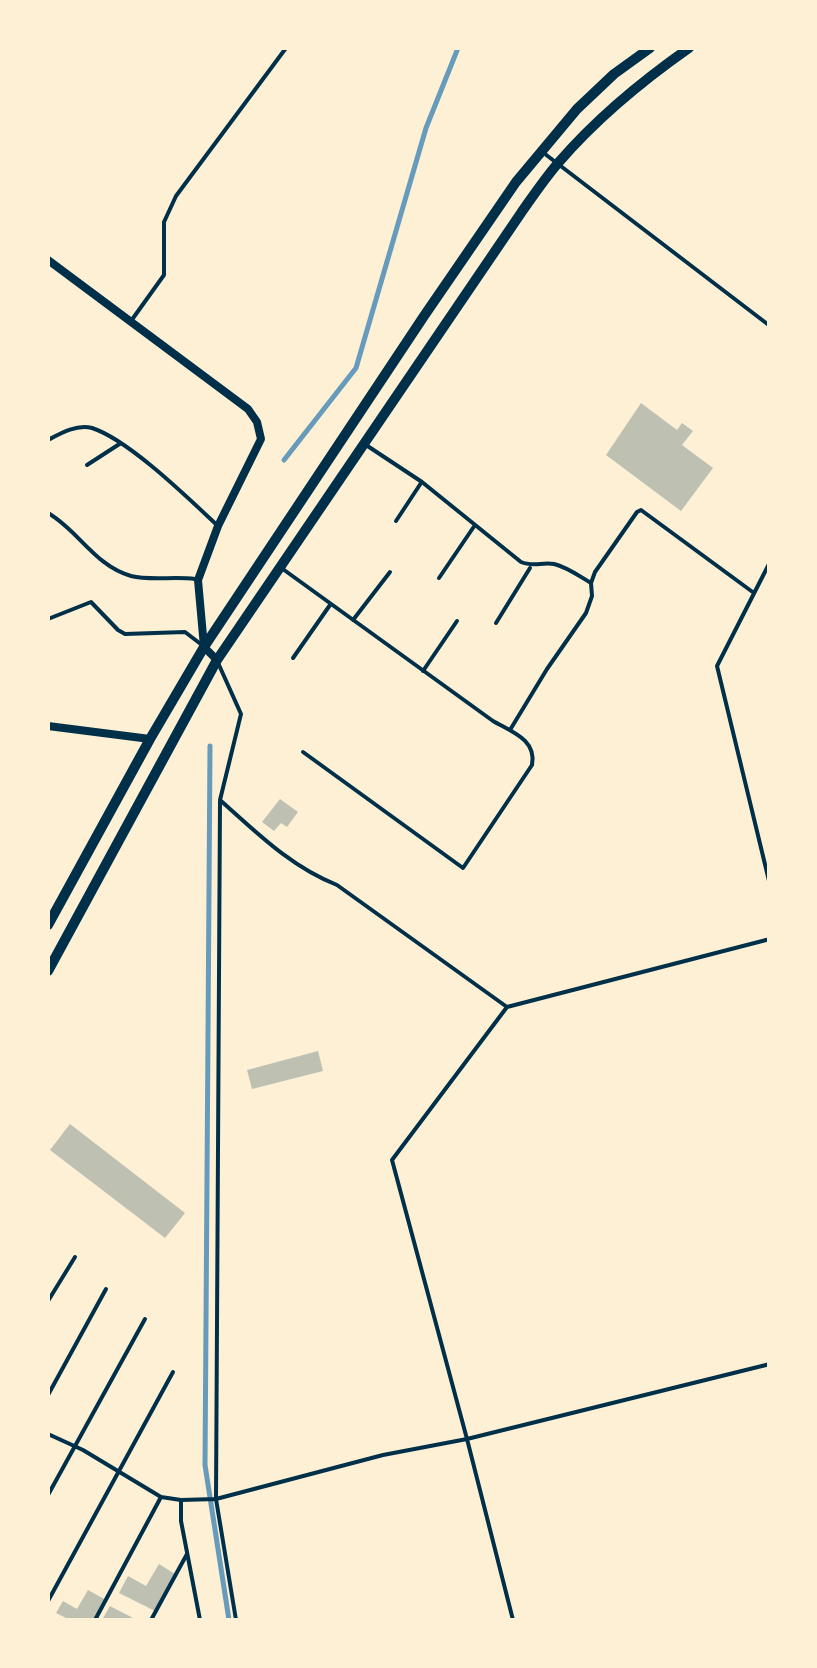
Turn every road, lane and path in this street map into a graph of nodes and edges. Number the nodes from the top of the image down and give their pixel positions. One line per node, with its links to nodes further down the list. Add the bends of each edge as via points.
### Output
1 (286, 48): 7 (lane, via 176,196 164,222 164,275)
2 (650, 48): 4 (main road, via 614,74)
3 (690, 48): 5 (main road, via 633,89)
4 (541, 151): 5 (lane); 31 (main road)
5 (557, 164): 8 (lane); 11 (main road)
6 (48, 260): 7 (street)
7 (131, 321): 17 (street, via 257,422 261,439)
8 (770, 326)
9 (48, 440): 10 (lane, via 90,427)
10 (121, 443): 12 (lane); 17 (lane)
11 (363, 444): 13 (lane); 20 (main road)
12 (87, 465)
13 (422, 482): 15 (lane); 16 (lane)
14 (48, 513): 23 (lane, via 128,575)
15 (396, 520)
16 (475, 525): 19 (lane); 22 (lane)
17 (218, 526): 23 (street)
18 (770, 562): 25 (lane)
19 (530, 566): 24 (lane, via 556,565); 30 (lane)
20 (280, 567): 26 (lane); 33 (main road)
21 (390, 572): 28 (lane)
22 (439, 578)
23 (198, 580): 31 (street)
24 (591, 583): 25 (lane, via 641,510); 36 (lane, via 586,613)
25 (754, 593): 40 (lane, via 716,666)
26 (330, 605): 28 (lane); 32 (lane)
27 (48, 620): 31 (lane, via 90,602 125,634 185,632)
28 (353, 621): 34 (lane)
29 (457, 622): 34 (lane)
30 (496, 623)
31 (204, 647): 33 (street); 37 (main road)
32 (293, 658)
33 (217, 660): 39 (lane, via 240,714); 43 (main road)
34 (423, 672): 36 (lane)
35 (48, 726): 37 (street)
36 (510, 730): 38 (lane, via 531,747 532,766 463,868)
37 (150, 739): 41 (main road)
38 (302, 752)
39 (220, 800): 44 (lane, via 280,854 337,885); 58 (lane)
40 (770, 885)
41 (48, 925)
42 (770, 939): 44 (lane)
43 (48, 970)
44 (508, 1006): 53 (lane, via 392,1160)
45 (75, 1257): 47 (lane)
46 (106, 1289): 51 (lane)
47 (48, 1301)
48 (145, 1319): 54 (lane)
49 (770, 1364): 53 (lane)
50 (173, 1372): 55 (lane)
51 (48, 1395)
52 (48, 1434): 54 (lane)
53 (466, 1439): 58 (lane); 66 (lane)
54 (74, 1447): 55 (lane); 56 (lane)
55 (118, 1472): 57 (lane); 61 (lane)
56 (48, 1495)
57 (161, 1496): 59 (lane); 62 (lane)
58 (216, 1499): 59 (lane); 65 (lane)
59 (181, 1500): 60 (lane)
60 (187, 1553): 63 (lane); 64 (lane)
61 (48, 1601)
62 (95, 1620)
63 (151, 1620)
64 (200, 1620)
65 (236, 1620)
66 (512, 1620)

